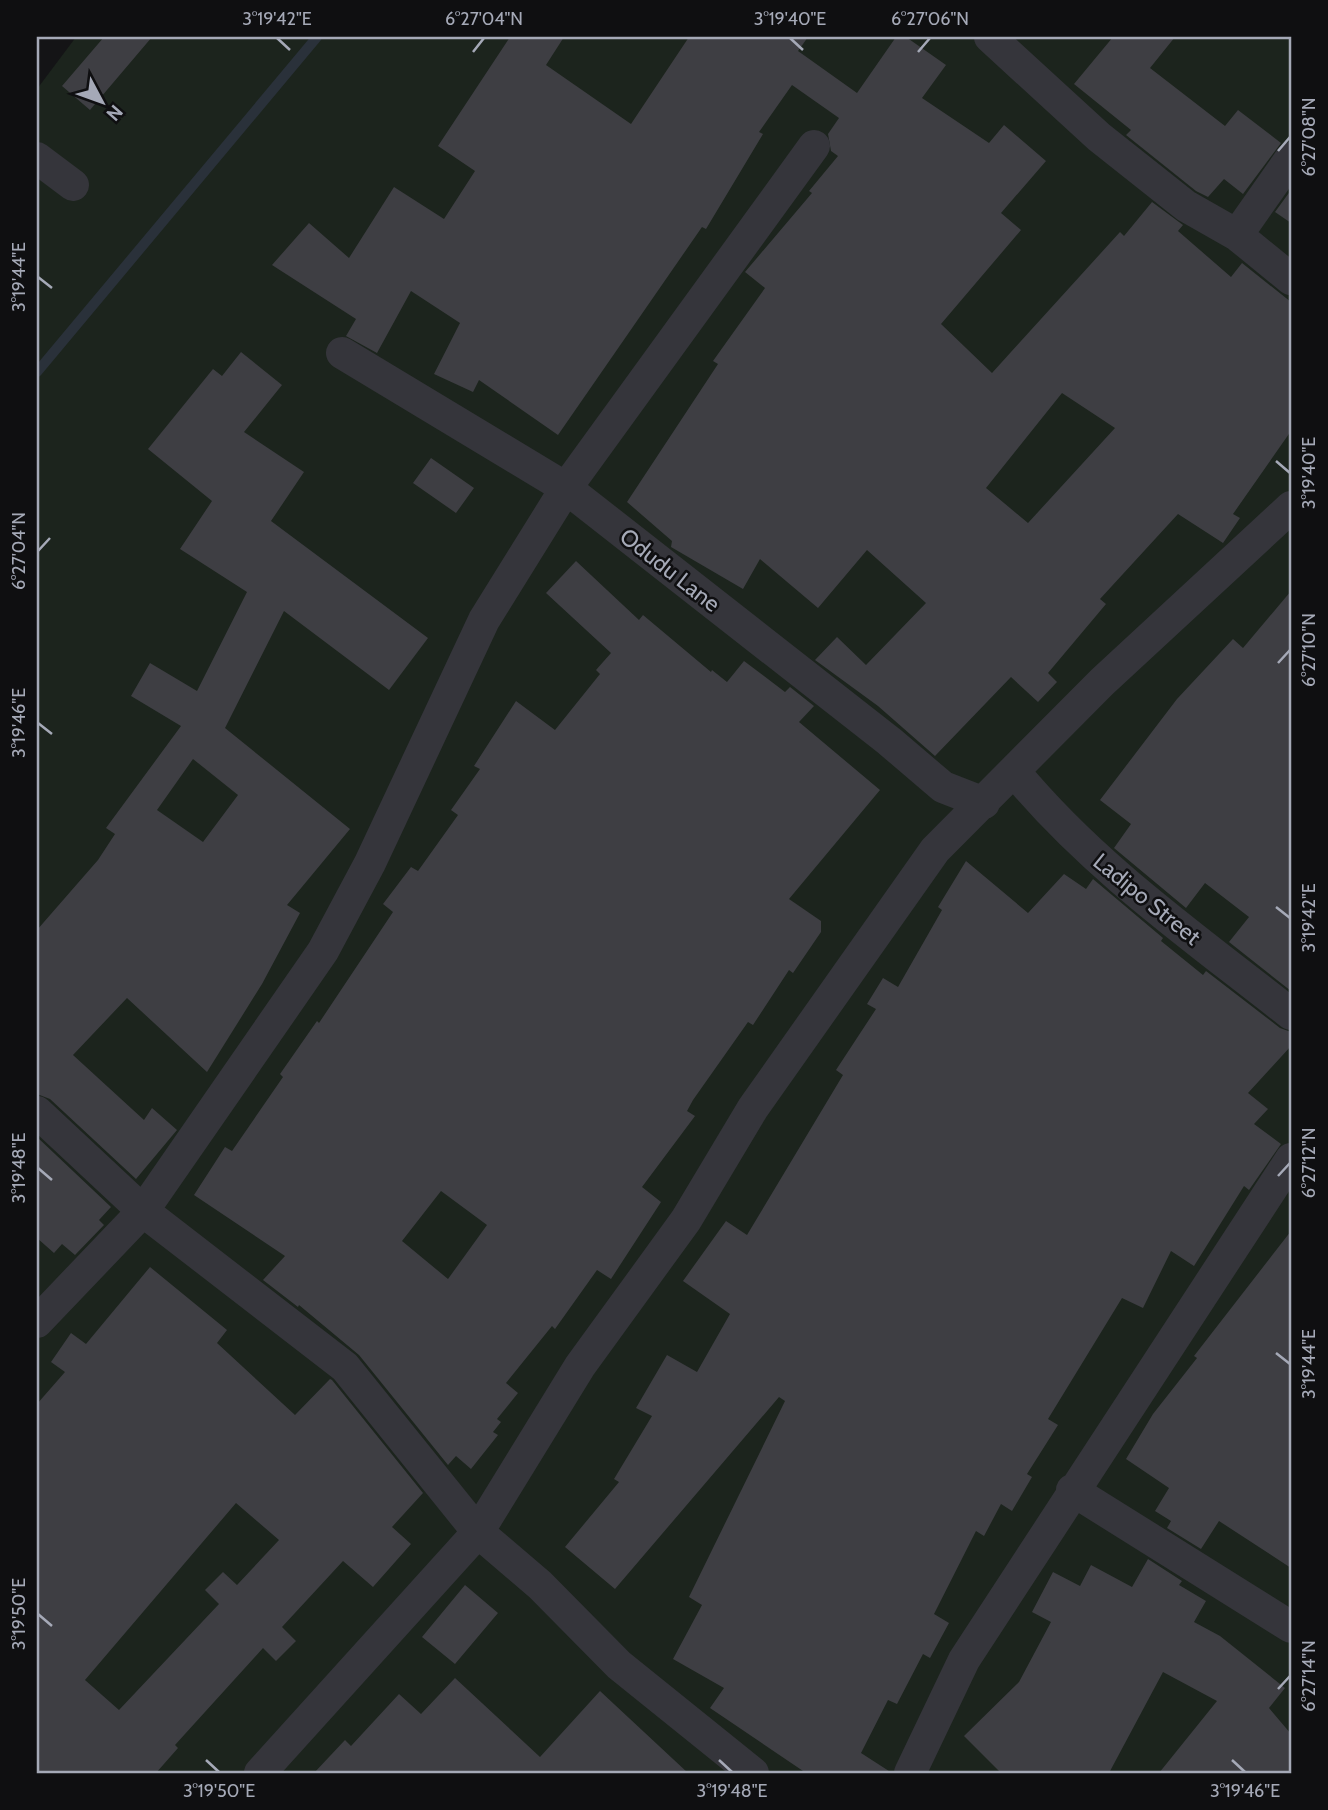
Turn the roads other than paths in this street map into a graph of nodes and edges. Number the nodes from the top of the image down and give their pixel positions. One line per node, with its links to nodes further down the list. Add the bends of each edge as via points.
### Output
1 (990, 37): 6 (street, via 1099,137 1186,206)
2 (814, 146): 9 (street)
3 (37, 158): 5 (street)
4 (1291, 158): 6 (street)
5 (73, 185)
6 (1237, 235): 7 (street)
7 (1291, 279)
8 (342, 353): 9 (street, Odudu Lane)
9 (566, 488): 12 (street, Odudu Lane, via 943,787); 16 (street, via 484,620 370,863 323,951)
10 (1291, 507): 11 (street, via 1102,682)
11 (1014, 771): 12 (street); 13 (street, Ladipo Street, via 1097,860)
12 (984, 803): 19 (street, via 935,850 850,968 753,1108 686,1220 580,1366)
13 (1291, 1014)
14 (37, 1112): 16 (street)
15 (1291, 1159): 18 (street)
16 (143, 1211): 17 (street); 19 (street, via 345,1367)
17 (37, 1322)
18 (1072, 1490): 20 (street); 23 (street, via 964,1660)
19 (478, 1532): 21 (street); 22 (street, via 540,1585 620,1665)
20 (1291, 1627)
21 (260, 1773)
22 (753, 1773)
23 (910, 1773)

